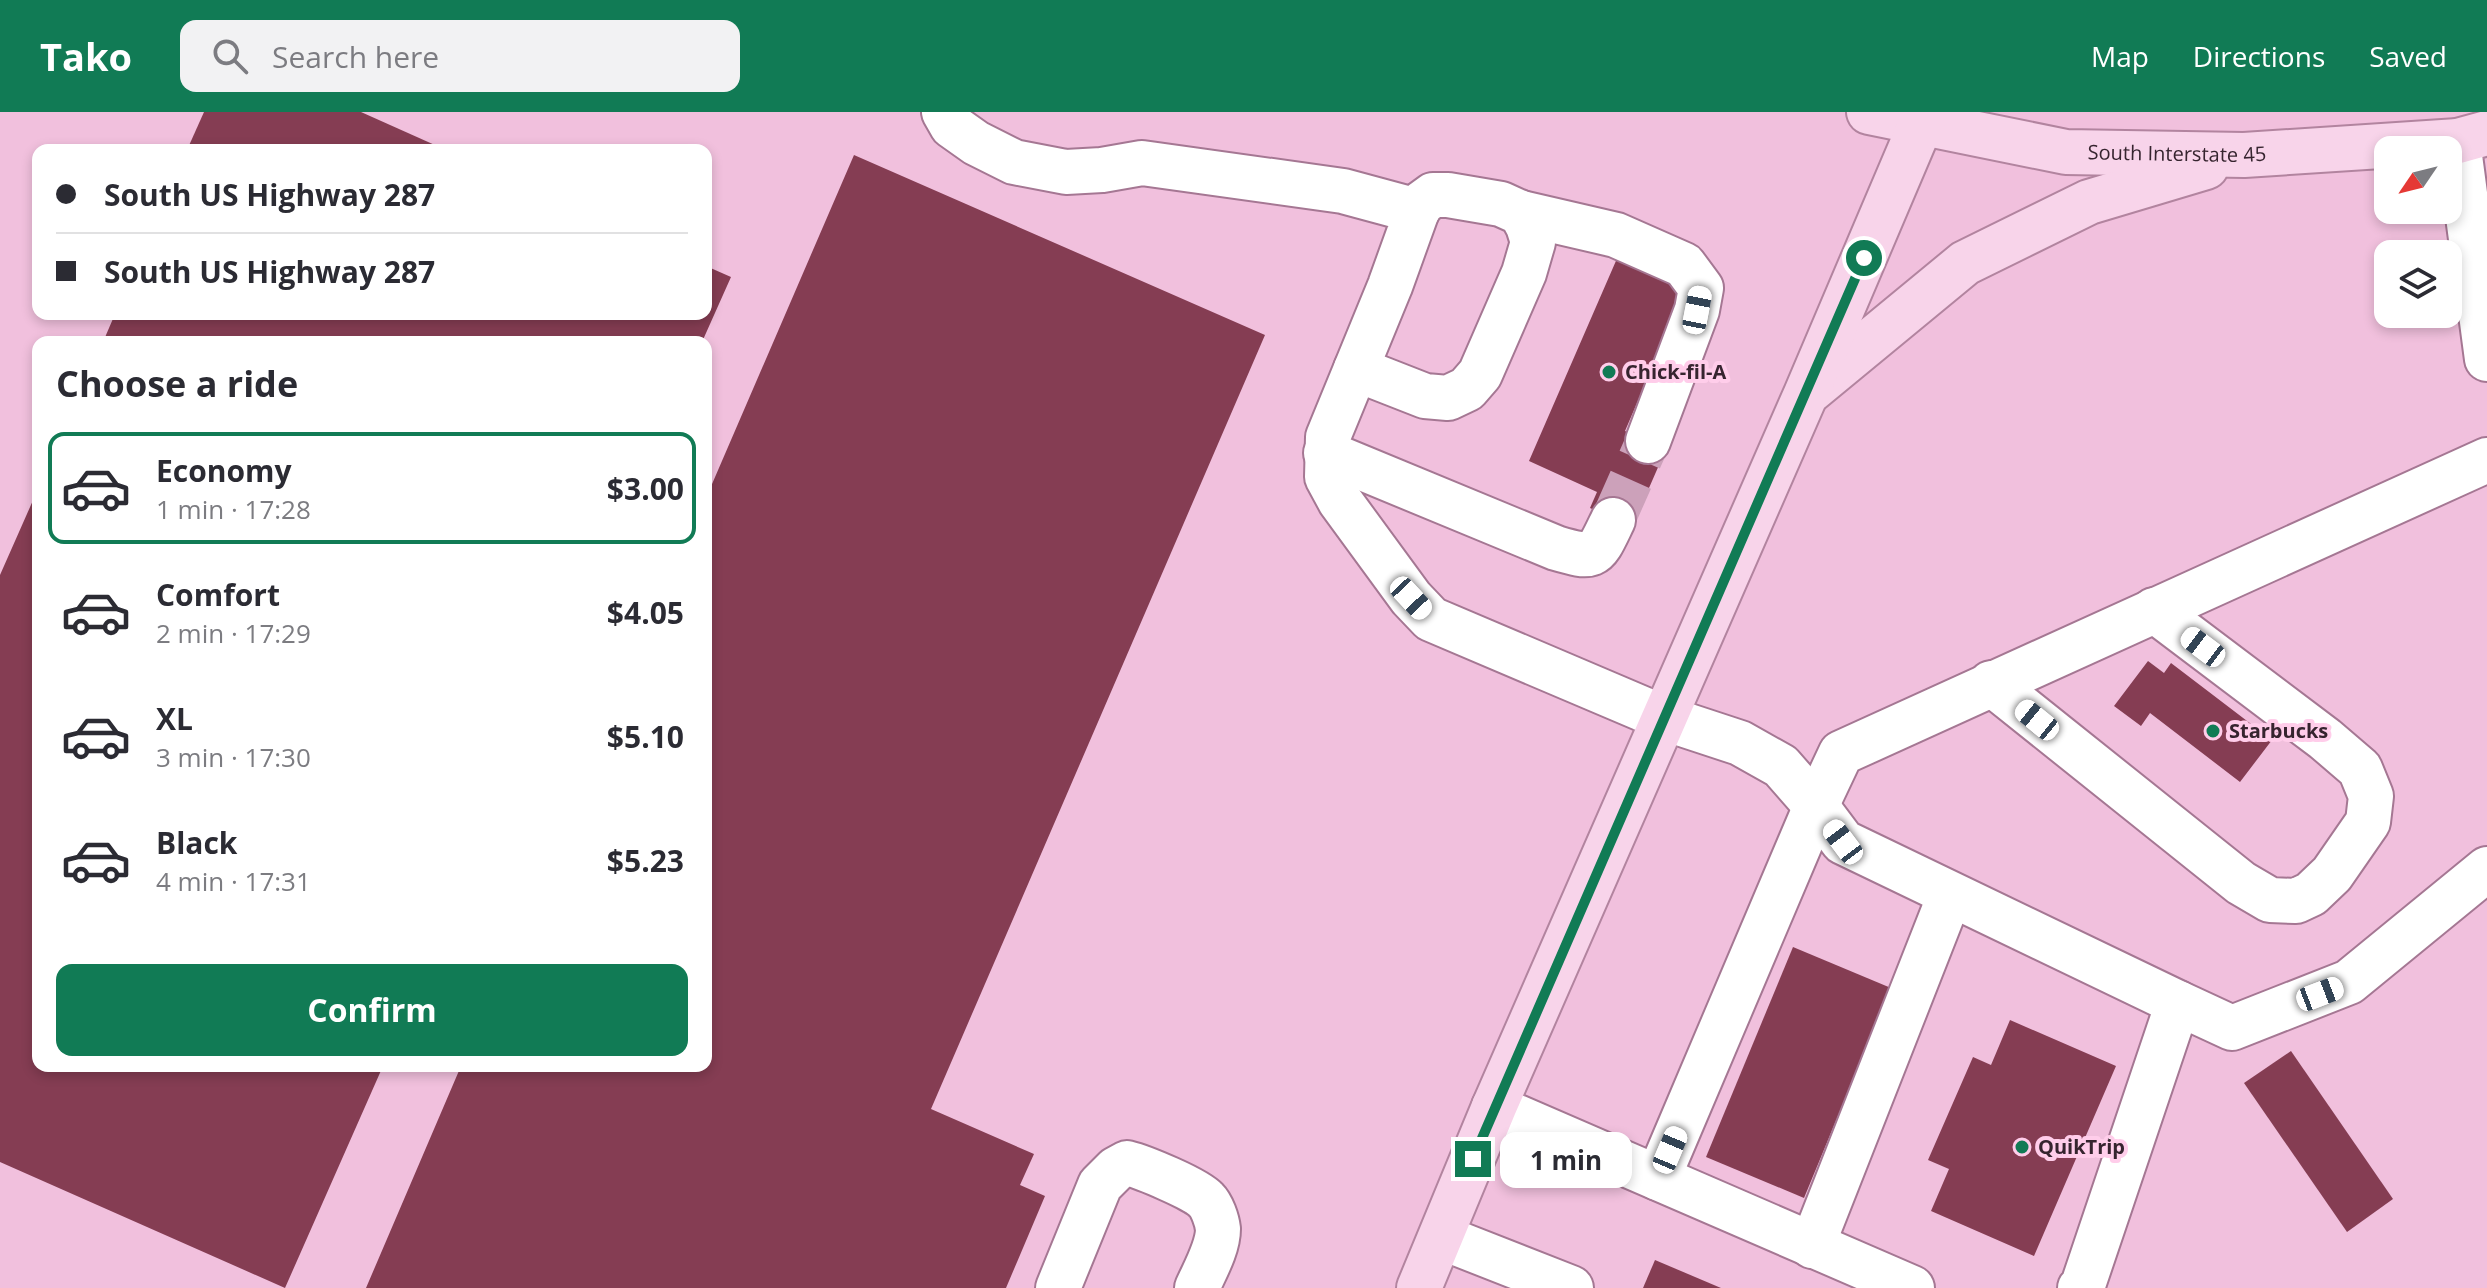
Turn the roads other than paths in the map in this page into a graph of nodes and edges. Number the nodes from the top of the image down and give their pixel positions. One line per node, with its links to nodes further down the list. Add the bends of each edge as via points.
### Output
1 (944, 112): 6 (lane, via 952,126 1014,162 1066,172 1142,163 1343,191)
2 (1869, 112): 3 (main road, South Interstate 45)
3 (1924, 118): 5 (main road, South Interstate 45, via 2066,152); 10 (main road)
4 (2472, 137): 5 (main road, South Interstate 45); 8 (lane)
5 (2244, 155): 10 (main road, via 2089,202 1965,263)
6 (1417, 211): 7 (lane, via 1433,195 1448,195); 9 (lane)
7 (1521, 213): 9 (lane, via 1533,242 1524,273 1480,374 1467,389 1448,398 1425,396); 11 (lane, via 1616,235 1684,265 1701,288)
8 (2487, 359)
9 (1356, 369): 12 (lane)
10 (1806, 394): 17 (main road)
11 (1648, 441)
12 (1326, 453): 14 (lane, via 1578,554 1599,549); 17 (lane, via 1327,477 1340,501 1431,619)
13 (2487, 460): 15 (lane)
14 (1613, 520)
15 (2154, 610): 16 (lane); 16 (lane, via 2360,769 2371,796 2368,822 2332,874 2311,894 2296,901 2270,900 2241,883)
16 (1991, 683): 18 (lane, via 1841,753)
17 (1664, 718): 18 (lane, via 1740,743 1781,766); 22 (main road)
18 (1816, 806): 20 (lane, via 1843,842); 23 (lane)
19 (2487, 869): 21 (lane, via 2349,982 2232,1028)
20 (1950, 895): 21 (lane); 25 (lane)
21 (2178, 1003): 31 (lane)
22 (1494, 1107): 23 (lane); 24 (main road)
23 (1658, 1178): 25 (lane)
24 (1441, 1237): 28 (main road); 29 (lane)
25 (1812, 1246): 30 (lane)
26 (1058, 1288): 27 (lane, via 1100,1185 1127,1163 1206,1199 1215,1215 1215,1246)
27 (1197, 1288)
28 (1419, 1288)
29 (1571, 1288)
30 (1912, 1288)
31 (2080, 1288)

